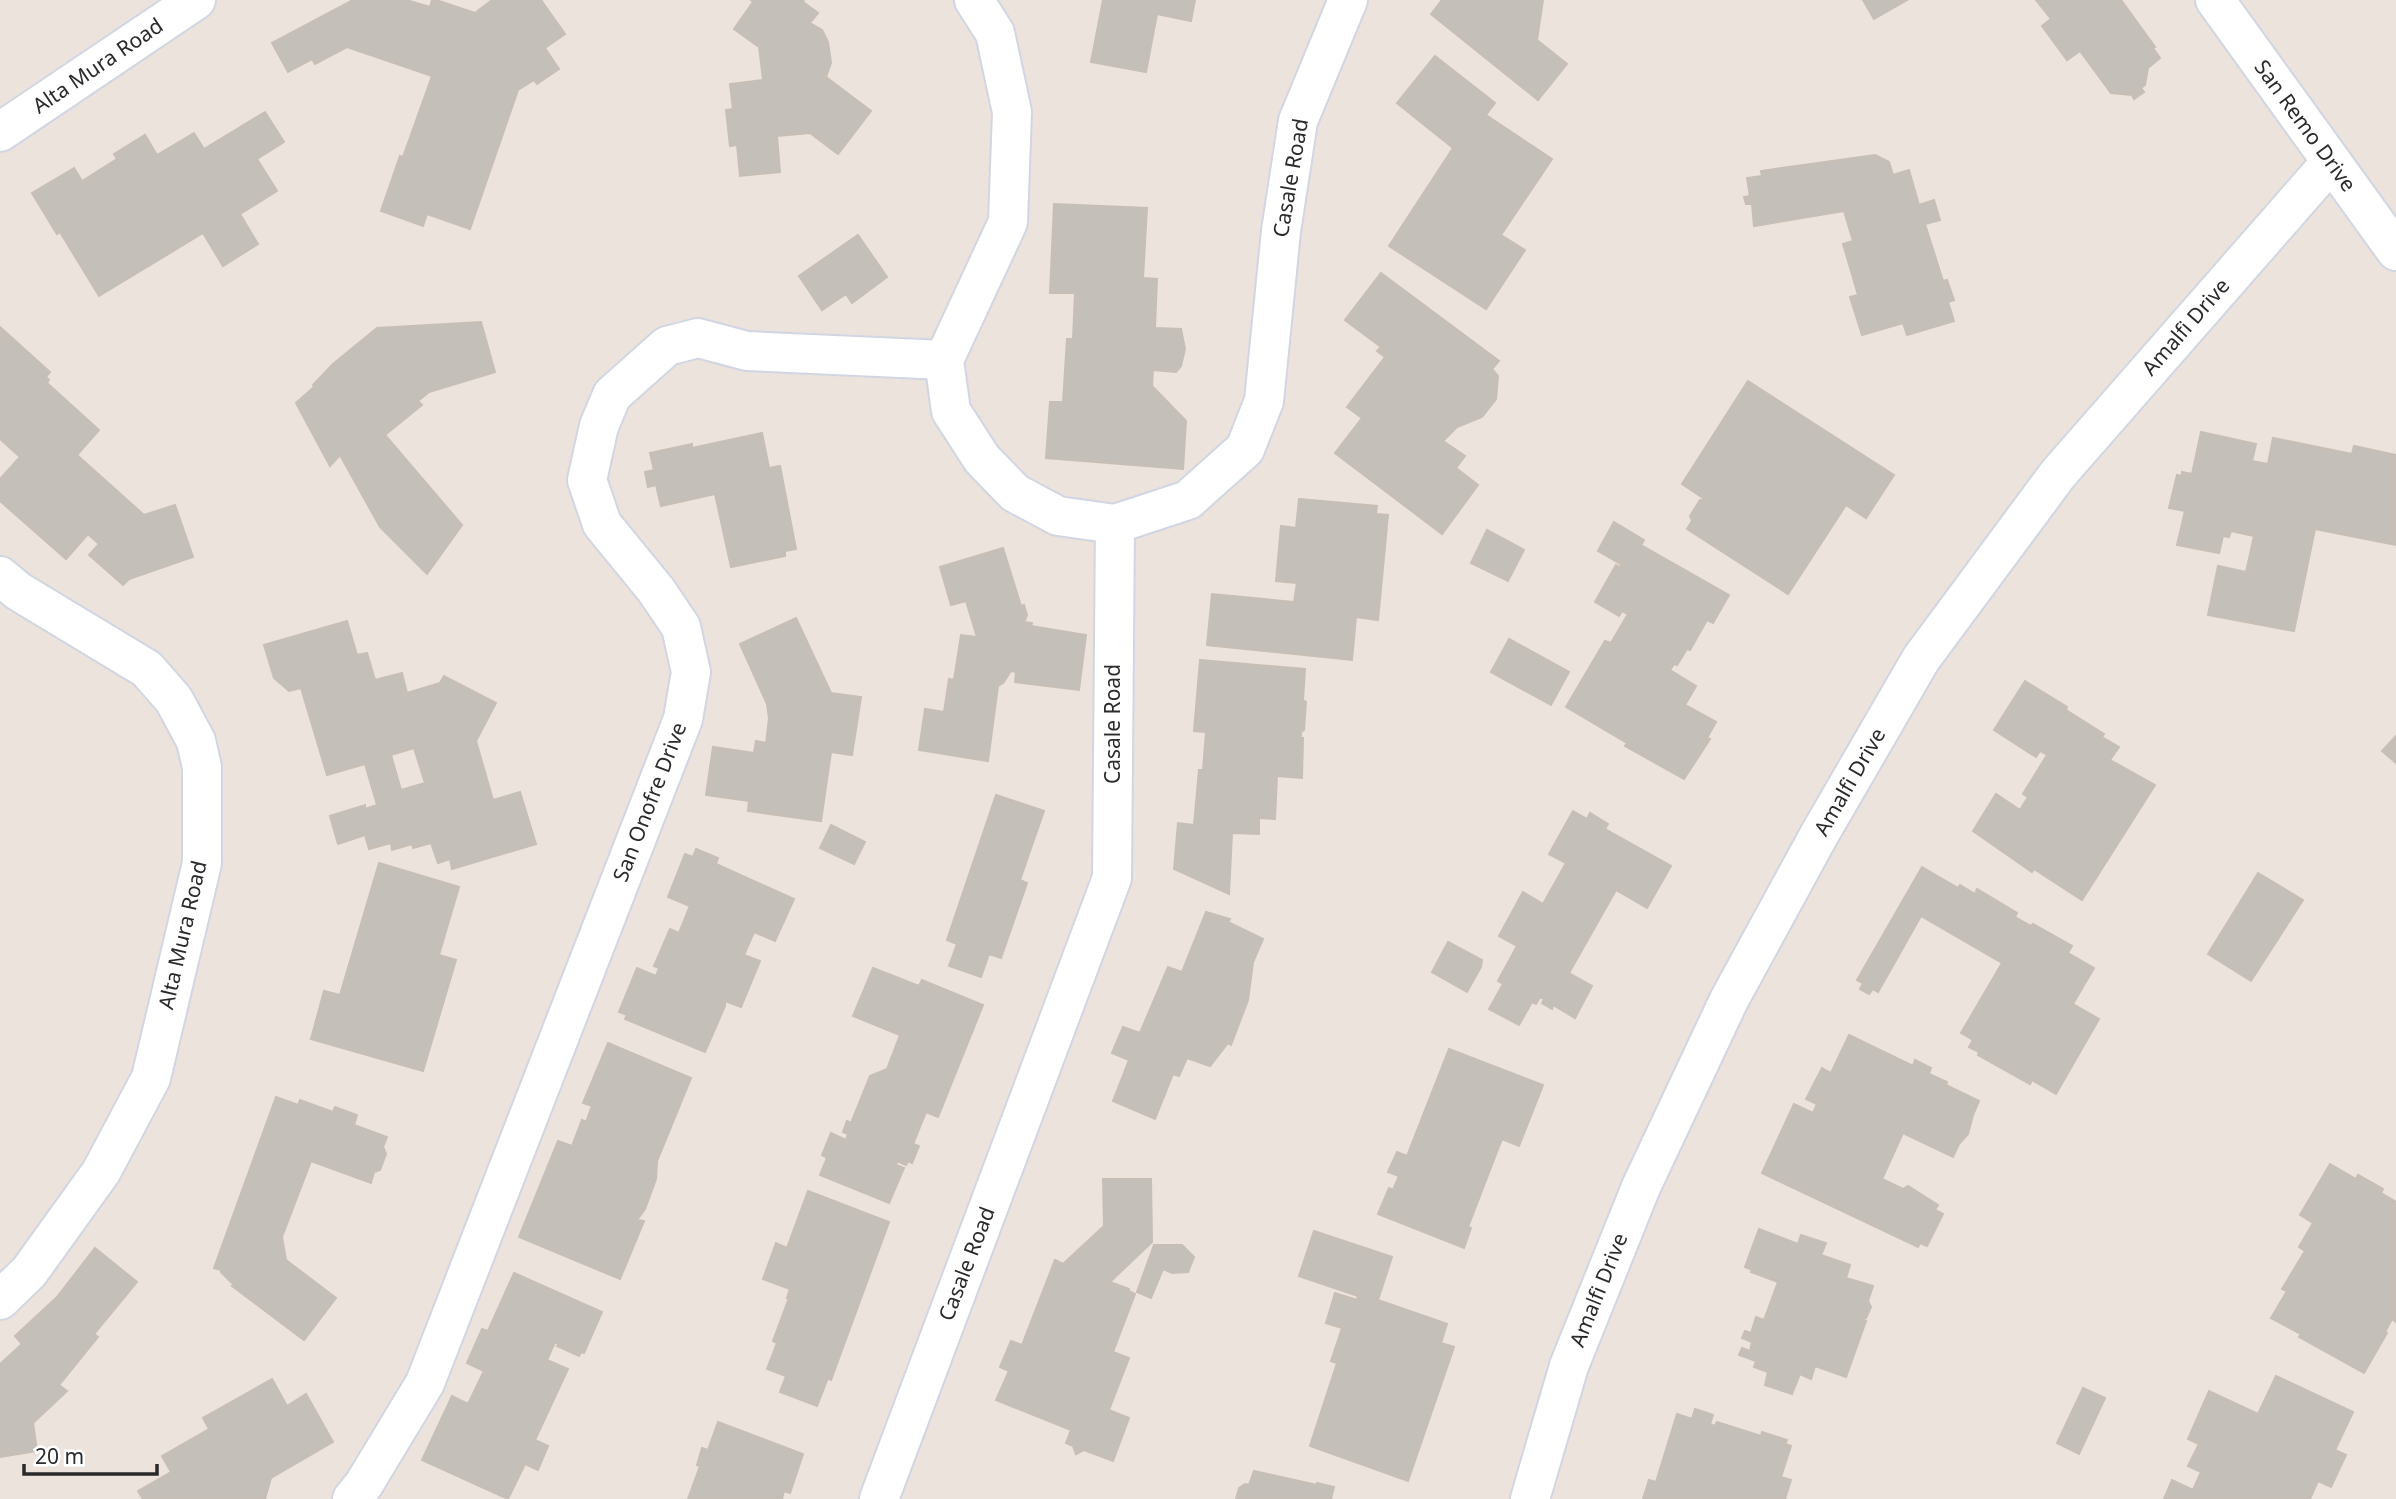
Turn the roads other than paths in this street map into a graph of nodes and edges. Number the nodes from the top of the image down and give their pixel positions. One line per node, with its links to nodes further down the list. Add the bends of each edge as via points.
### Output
1 (196, 0): 5 (street, Alta Mura Road)
2 (974, 0): 8 (street, via 995,33 1012,112 1007,222)
3 (1348, 0): 9 (street, Casale Road, via 1298,121 1281,231 1264,401 1245,449 1188,500)
4 (2215, 0): 6 (street, San Remo Drive)
5 (0, 132)
6 (2331, 162): 7 (street, San Remo Drive); 14 (street, Amalfi Drive, via 2058,474 1921,659 1729,1000 1647,1175 1569,1366)
7 (2396, 251)
8 (944, 360): 9 (street, via 951,411 982,459 1015,493 1058,516); 12 (street, San Onofre Drive, via 747,351 698,338 667,346 612,395 599,426 587,480 602,524 681,627 691,672 683,719 425,1383)
9 (1115, 524): 13 (street, Casale Road, via 1112,878)
10 (0, 576): 11 (street, Alta Mura Road, via 147,669 174,700 197,741 202,766 202,863 150,1078 101,1172 29,1272)
11 (0, 1300)
12 (352, 1499)
13 (879, 1499)
14 (1530, 1499)

